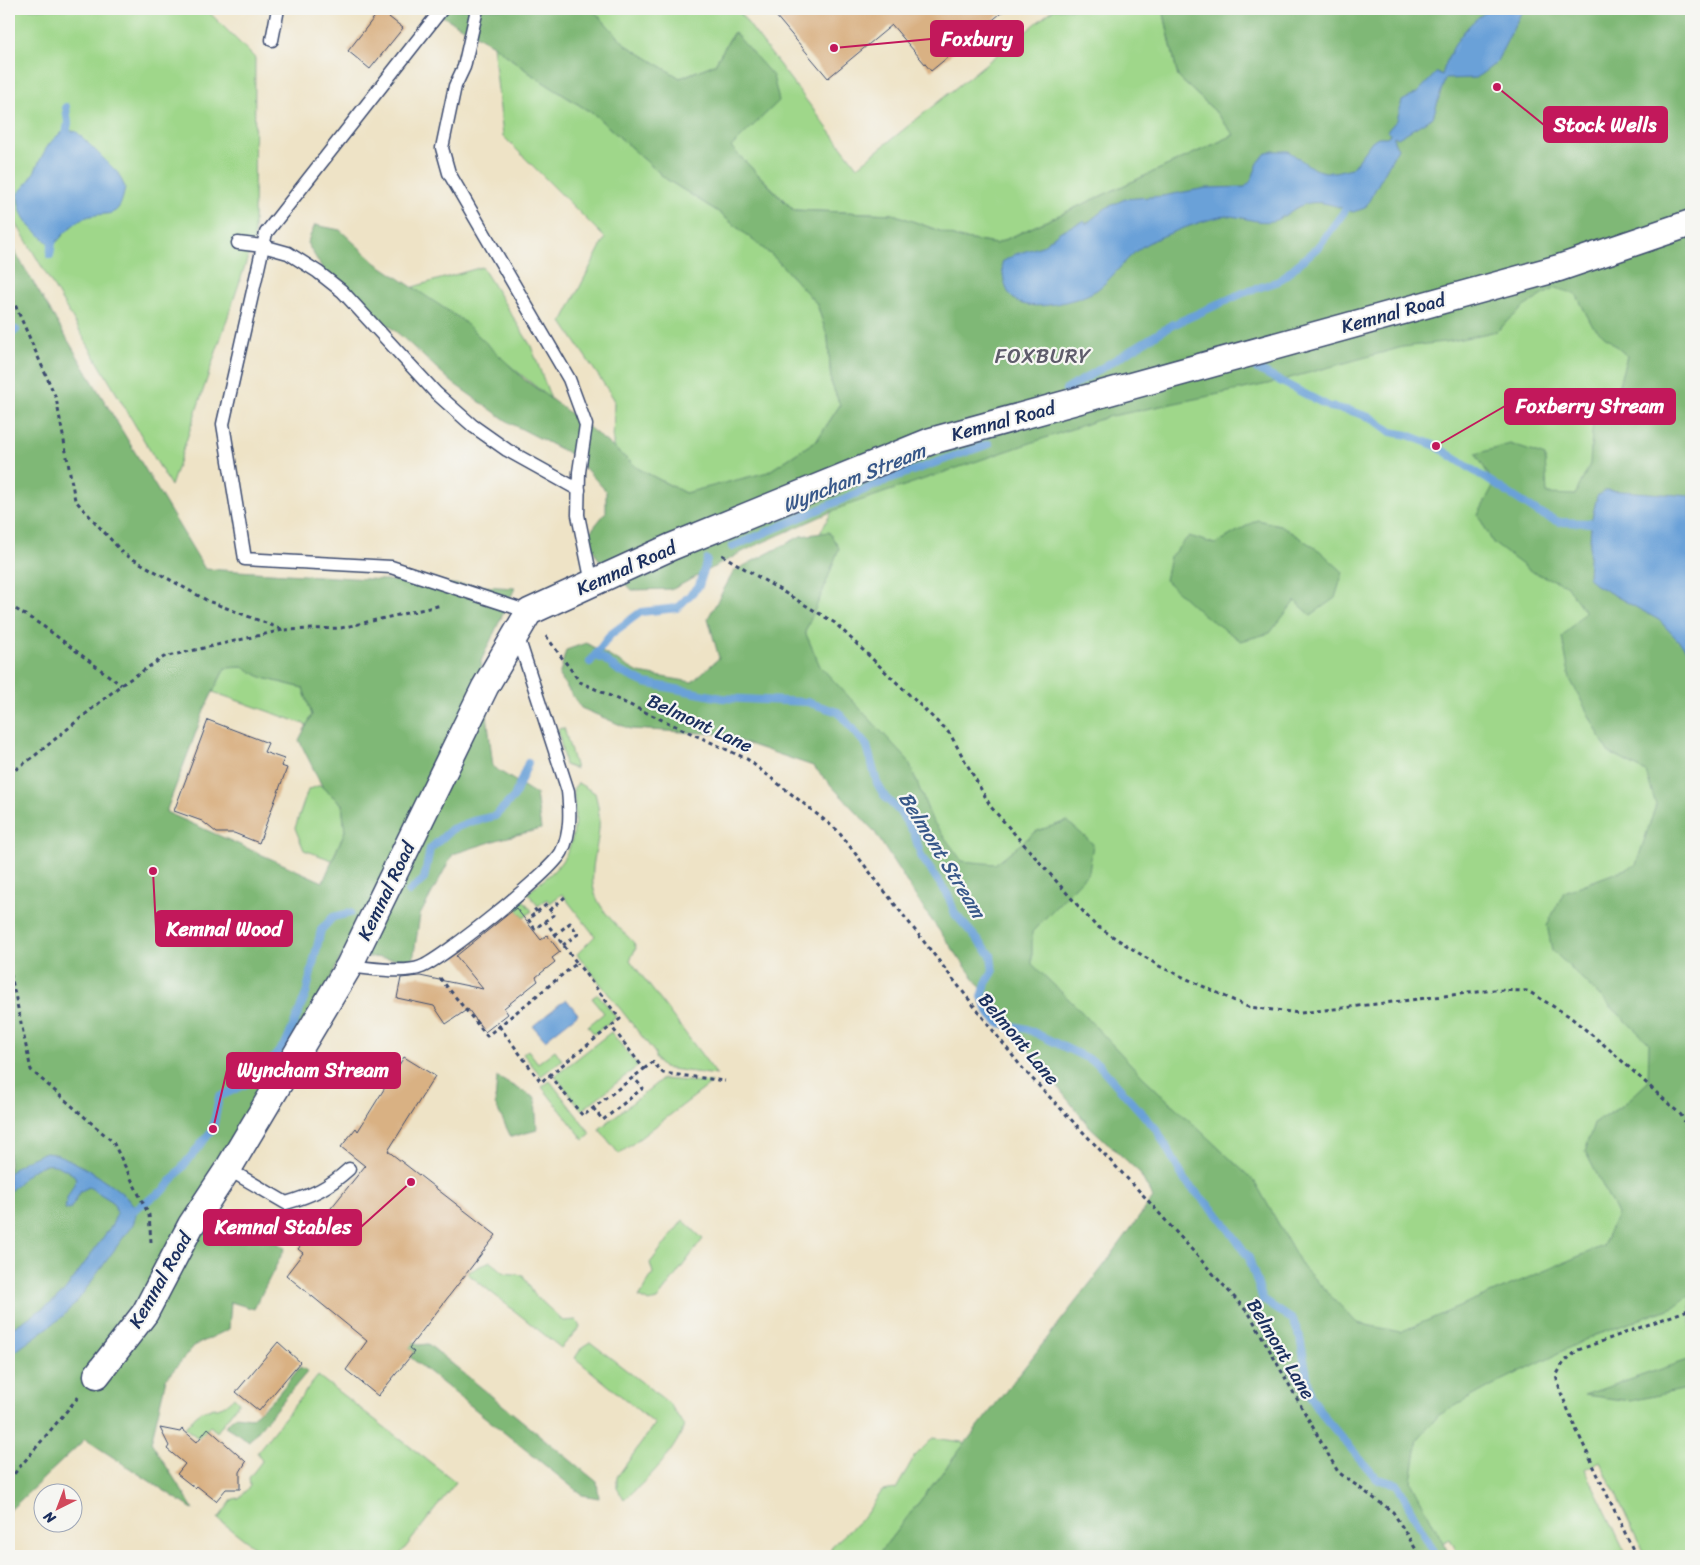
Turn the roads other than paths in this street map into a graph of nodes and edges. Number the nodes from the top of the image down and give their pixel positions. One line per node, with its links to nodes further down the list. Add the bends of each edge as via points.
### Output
1 (278, 9): 4 (lane)
2 (442, 9): 7 (lane, via 266,233)
3 (477, 9): 8 (lane, via 464,67 455,86 442,148 449,173 569,379 586,425)
4 (272, 40)
5 (1691, 223): 9 (street, Kemnal Road, via 1559,268 931,441)
6 (238, 243): 7 (lane)
7 (263, 246): 8 (lane, via 288,253 342,290 436,393 474,426 507,450); 10 (lane, via 223,424 246,559 391,567)
8 (579, 490): 9 (lane, via 578,515)
9 (592, 583): 10 (street, Kemnal Road)
10 (523, 623): 11 (street, Kemnal Road, via 485,687); 11 (lane, via 568,791 570,810 562,852 521,892 429,964 420,968 383,970)
11 (349, 966): 12 (street, Kemnal Road)
12 (228, 1168): 13 (lane, via 286,1203 316,1194); 14 (street, Kemnal Road, via 191,1225 145,1313)
13 (349, 1169)
14 (97, 1375)

